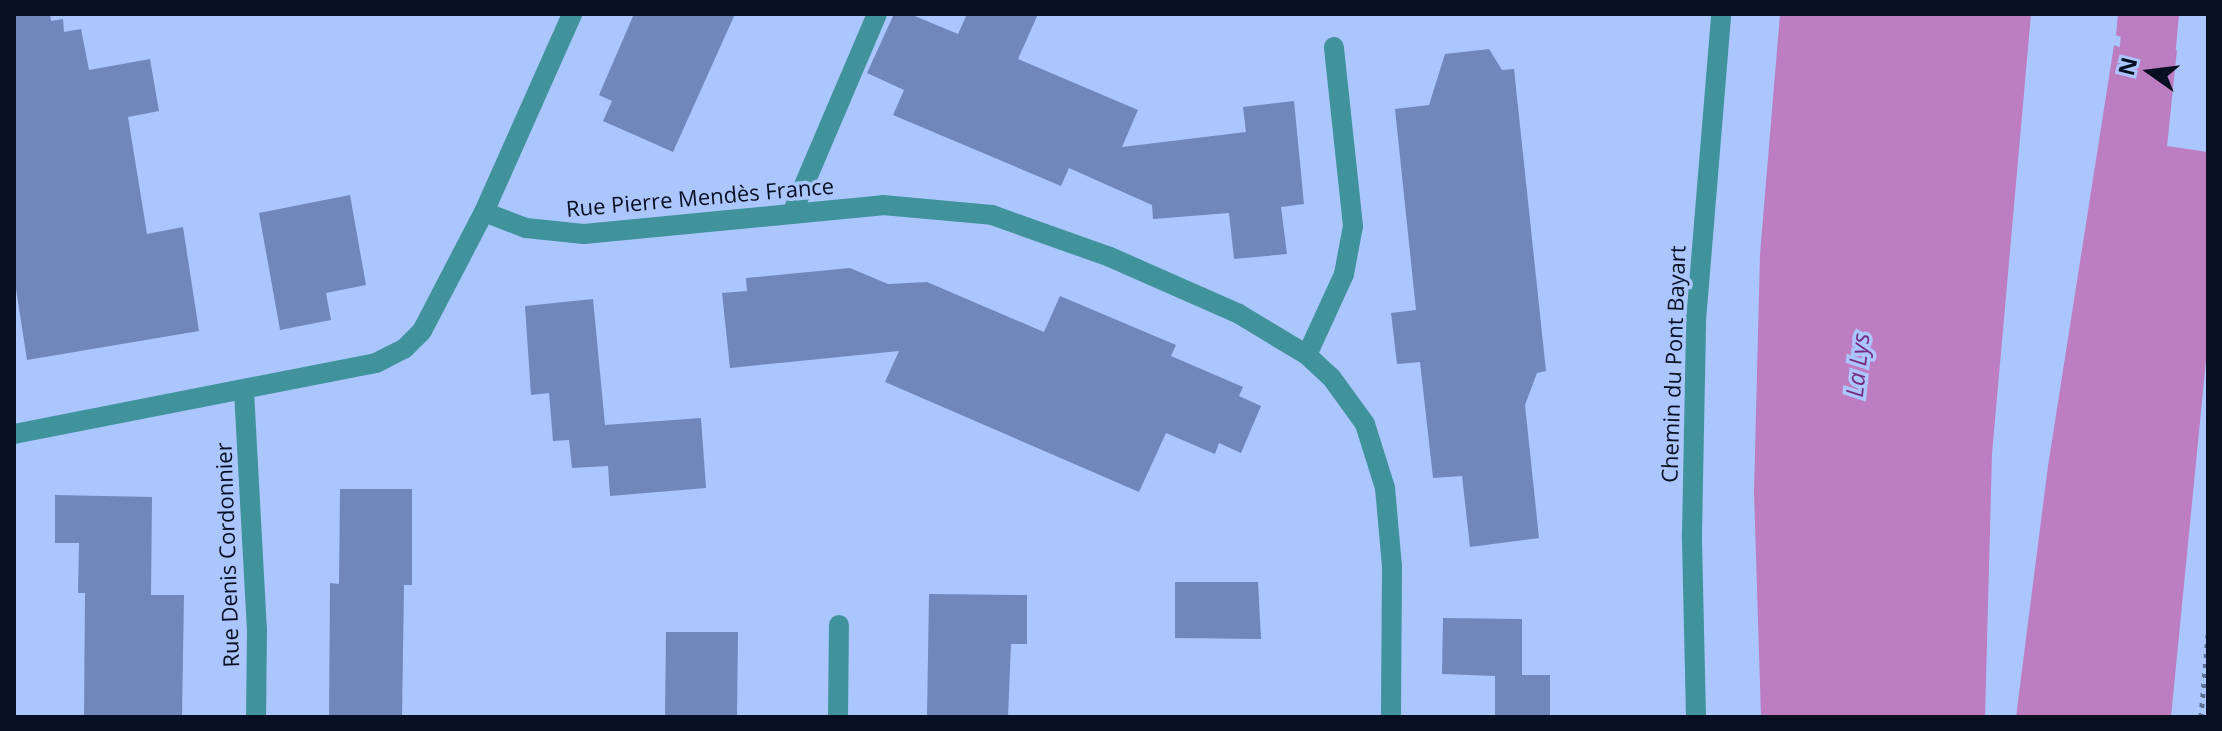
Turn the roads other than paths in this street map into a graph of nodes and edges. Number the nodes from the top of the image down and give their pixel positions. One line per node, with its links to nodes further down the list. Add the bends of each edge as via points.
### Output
1 (572, 14): 6 (street)
2 (877, 14): 5 (street)
3 (1721, 14): 14 (street, Chemin du Pont Bayart, via 1696,321)
4 (1334, 47): 7 (street, via 1353,226 1344,274)
5 (793, 211): 6 (street, Rue Pierre Mendès France, via 584,234 526,228); 7 (street, Rue Pierre Mendès France, via 921,205 1024,223 1239,314)
6 (484, 212): 8 (street, via 437,308 404,349 376,363)
7 (1307, 355): 13 (street, Rue Pierre Mendès France, via 1350,402 1377,452 1390,524)
8 (244, 391): 9 (street); 11 (street, Rue Denis Cordonnier, via 257,628)
9 (14, 434)
10 (839, 625): 12 (street)
11 (256, 717)
12 (838, 717)
13 (1391, 717)
14 (1696, 717)

